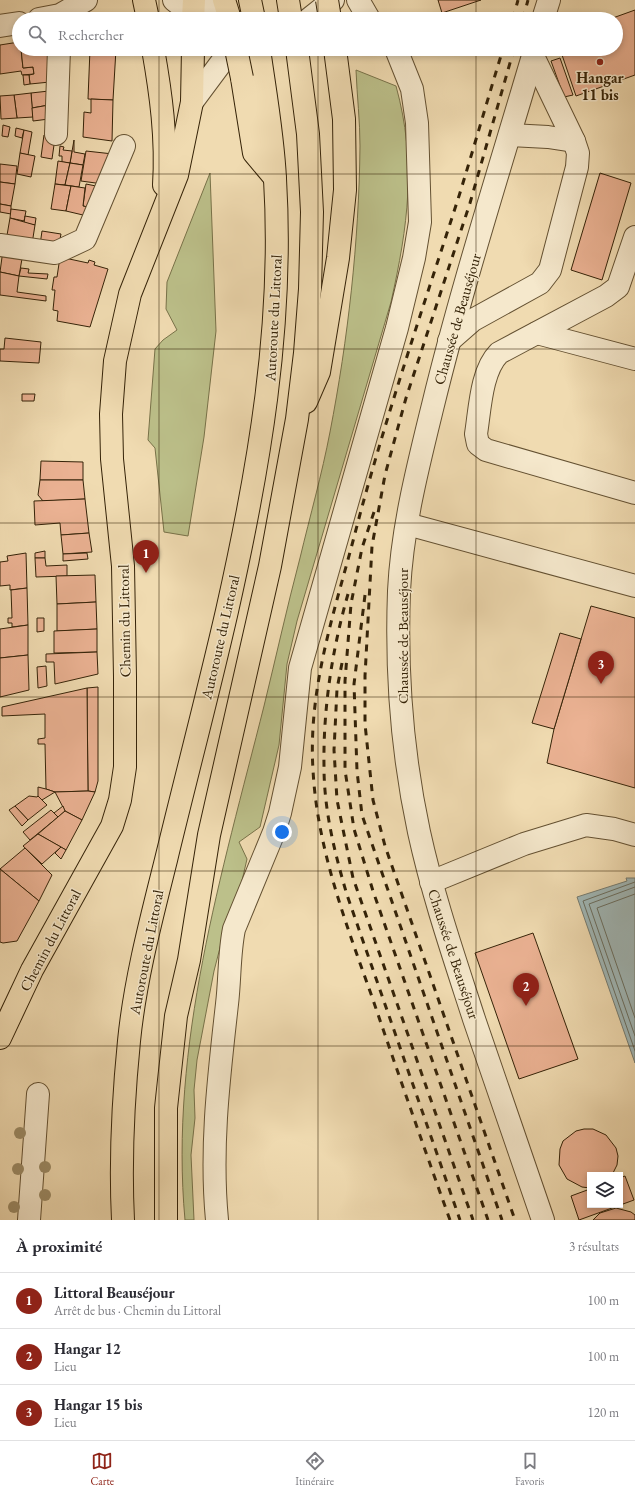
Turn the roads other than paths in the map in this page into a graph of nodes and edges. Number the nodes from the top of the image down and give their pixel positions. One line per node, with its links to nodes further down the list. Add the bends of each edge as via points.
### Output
1 (86, 0): 12 (street)
2 (144, 0): 13 (main road)
3 (174, 0): 14 (street)
4 (221, 0): 15 (street)
5 (224, 0): 16 (main road)
6 (250, 0): 17 (main road)
7 (288, 0): 18 (main road)
8 (327, 0): 20 (main road, bridge)
9 (332, 0): 19 (street)
10 (358, 0): 21 (street)
11 (549, 0): 22 (street)
12 (64, 12)
13 (147, 12)
14 (192, 12)
15 (199, 12)
16 (228, 12)
17 (253, 12)
18 (291, 12)
19 (317, 12)
20 (329, 12)
21 (365, 12)
22 (545, 12)
23 (12, 24): 24 (street)
24 (0, 26)
25 (59, 56): 38 (street)
26 (157, 56): 42 (main road, Chemin du Littoral, via 166,163)
27 (193, 56): 37 (main road, Chemin du Littoral)
28 (232, 56): 37 (street, via 222,63)
29 (240, 56): 36 (main road, bridge)
30 (257, 56): 36 (main road)
31 (336, 56): 48 (main road, via 344,119 345,190 338,258 319,372)
32 (399, 56): 59 (street, via 412,89 417,123 420,222 397,328 302,660 290,768 280,813 234,929 214,1135)
33 (533, 56): 39 (street, Chaussée de Beauséjour)
34 (535, 56): 40 (street)
35 (299, 59): 48 (main road, via 308,134 312,212 310,289)
36 (252, 76): 58 (main road, Autoroute du Littoral, via 254,153 275,178 277,273 270,382 253,488 227,611 149,928 135,1001 129,1039 122,1130)
37 (192, 102): 42 (main road, Chemin du Littoral, via 176,175)
38 (56, 134)
39 (510, 135): 40 (street); 46 (street, Chaussée de Beauséjour)
40 (574, 141): 46 (street, via 578,153 577,167 550,270 540,283 473,320)
41 (124, 146): 44 (street, via 84,239 55,253)
42 (163, 208): 54 (main road, Chemin du Littoral, via 130,294 115,361 110,414 124,594 125,767 120,800 112,826 32,970)
43 (635, 237): 45 (street, via 618,287)
44 (0, 245)
45 (537, 333): 47 (street); 49 (street, via 499,352 487,370 476,434 478,444 486,450)
46 (449, 341): 50 (street, Chaussée de Beauséjour, via 412,488)
47 (635, 359)
48 (298, 419): 56 (main road, via 270,566 209,834 189,960 176,1016 166,1108)
49 (635, 493)
50 (407, 524): 51 (street); 53 (street, Chaussée de Beauséjour, via 399,588 401,704 408,770)
51 (635, 586)
52 (635, 835): 53 (street, via 586,825 524,844)
53 (431, 882): 60 (street, Chaussée de Beauséjour, via 453,955)
54 (0, 1038)
55 (38, 1094): 57 (street)
56 (167, 1217)
57 (29, 1220)
58 (123, 1220)
59 (217, 1220)
60 (543, 1220)

